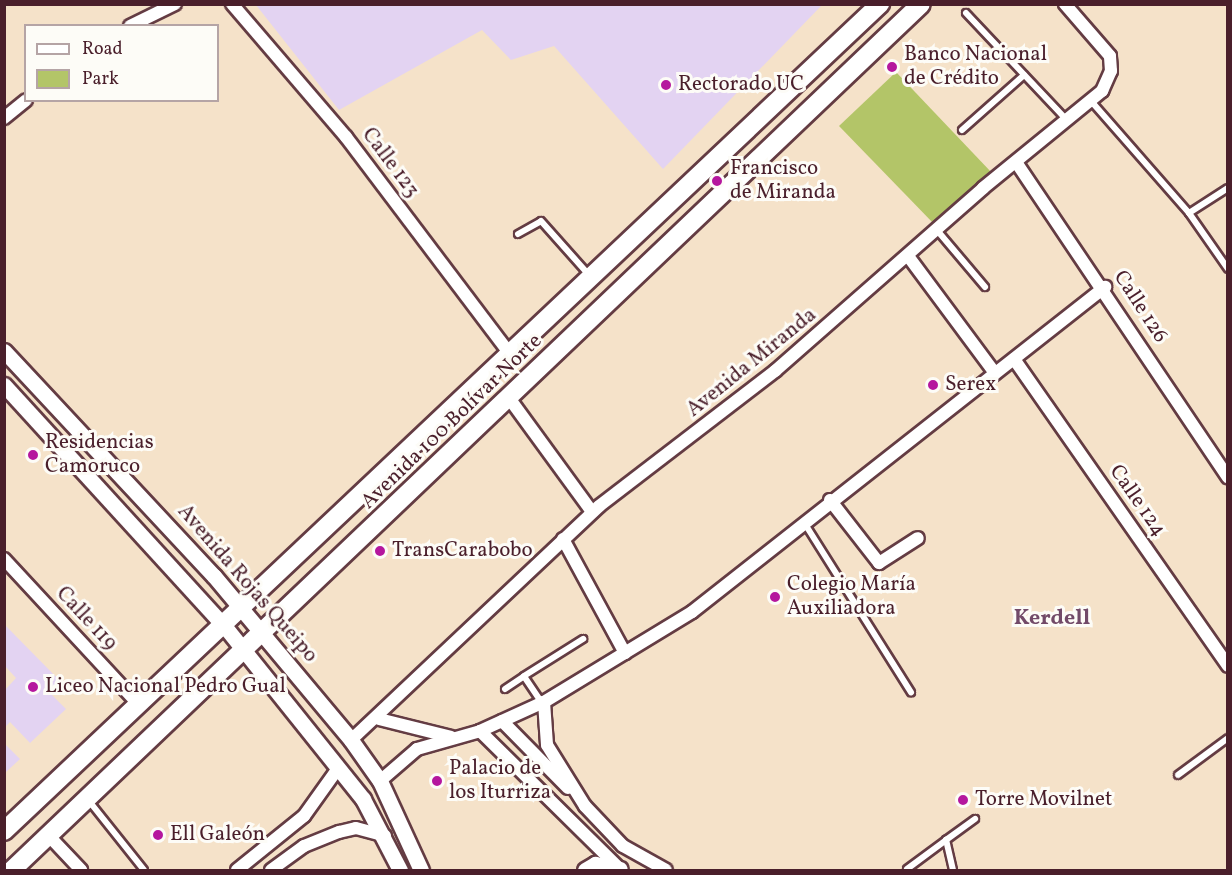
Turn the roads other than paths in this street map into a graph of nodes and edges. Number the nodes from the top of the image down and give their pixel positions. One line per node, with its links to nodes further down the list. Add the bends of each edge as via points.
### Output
1 (175, 4): 7 (street)
2 (232, 4): 25 (street, Calle 123, via 346,137)
3 (880, 4): 21 (main road, Avenida 100 Bolívar Norte)
4 (921, 4): 29 (main road, Avenida 100 Bolívar Norte)
5 (1065, 4): 9 (street, Avenida Miranda, via 1110,57 1111,71)
6 (966, 13): 8 (lane)
7 (134, 24)
8 (1024, 75): 12 (lane); 13 (lane)
9 (1091, 101): 12 (street, Avenida Miranda); 16 (lane)
10 (24, 102): 11 (street)
11 (4, 118)
12 (1067, 121): 14 (street, Avenida Miranda)
13 (962, 130)
14 (1016, 162): 17 (street, Avenida Miranda); 23 (street, Calle 126)
15 (1227, 188): 16 (lane)
16 (1189, 213): 20 (lane)
17 (936, 229): 19 (street, Avenida Miranda); 22 (lane)
18 (518, 234): 21 (lane, via 541,221)
19 (908, 256): 27 (street); 32 (street, Avenida Miranda, via 775,371)
20 (1227, 269)
21 (589, 275): 25 (main road, Avenida 100 Bolívar Norte)
22 (985, 287)
23 (1105, 287): 26 (street); 30 (street, Calle 126)
24 (4, 351): 37 (street, Avenida Rojas Queipo)
25 (508, 351): 37 (main road, Avenida 100 Bolívar Norte)
26 (1014, 358): 27 (street); 43 (street, Calle 124)
27 (995, 373): 31 (street)
28 (4, 385): 38 (street)
29 (509, 398): 32 (street); 39 (main road, Avenida 100 Bolívar Norte)
30 (1227, 474)
31 (830, 500): 33 (street); 34 (street, via 879,563)
32 (591, 513): 35 (street, Avenida Miranda)
33 (803, 521): 42 (street, via 692,612); 46 (lane)
34 (918, 538)
35 (563, 539): 42 (street); 49 (street, Avenida Miranda)
36 (4, 559): 48 (street, Calle 119)
37 (244, 610): 38 (main road, Avenida 100 Bolívar Norte); 39 (street, Avenida Rojas Queipo)
38 (226, 628): 41 (street); 48 (main road, Avenida 100 Bolívar Norte)
39 (264, 635): 41 (main road, Avenida 100 Bolívar Norte); 54 (street, Avenida Rojas Queipo)
40 (583, 639): 44 (lane)
41 (245, 652): 55 (street); 58 (main road, Avenida 100 Bolívar Norte)
42 (625, 653): 47 (street)
43 (1227, 666)
44 (524, 676): 45 (lane); 47 (lane)
45 (505, 689)
46 (911, 692)
47 (543, 702): 50 (street); 59 (street, via 547,745)
48 (140, 706): 61 (main road, Avenida 100 Bolívar Norte)
49 (379, 718): 52 (street); 54 (street, Avenida Miranda)
50 (502, 721): 51 (street); 59 (street)
51 (480, 731): 52 (street); 74 (street)
52 (451, 737): 57 (street, via 417,749)
53 (1227, 738): 56 (lane)
54 (351, 740): 57 (street, Avenida Rojas Queipo)
55 (339, 767): 63 (street); 69 (street, via 304,816)
56 (1178, 775)
57 (380, 781): 72 (street, Avenida Rojas Queipo)
58 (88, 800): 62 (main road, Avenida 100 Bolívar Norte); 68 (lane)
59 (585, 806): 75 (street, via 623,846)
60 (975, 819): 64 (lane)
61 (4, 831)
62 (49, 836): 66 (main road, Avenida 100 Bolívar Norte); 67 (street)
63 (385, 836): 70 (street, via 356,828 339,832 304,846); 71 (street)
64 (945, 840): 65 (lane); 76 (lane)
65 (907, 869)
66 (12, 870)
67 (81, 870)
68 (144, 870)
69 (237, 870)
70 (271, 870)
71 (400, 870)
72 (421, 870)
73 (585, 870): 74 (street, via 595,864)
74 (621, 870)
75 (666, 870)
76 (953, 870)

